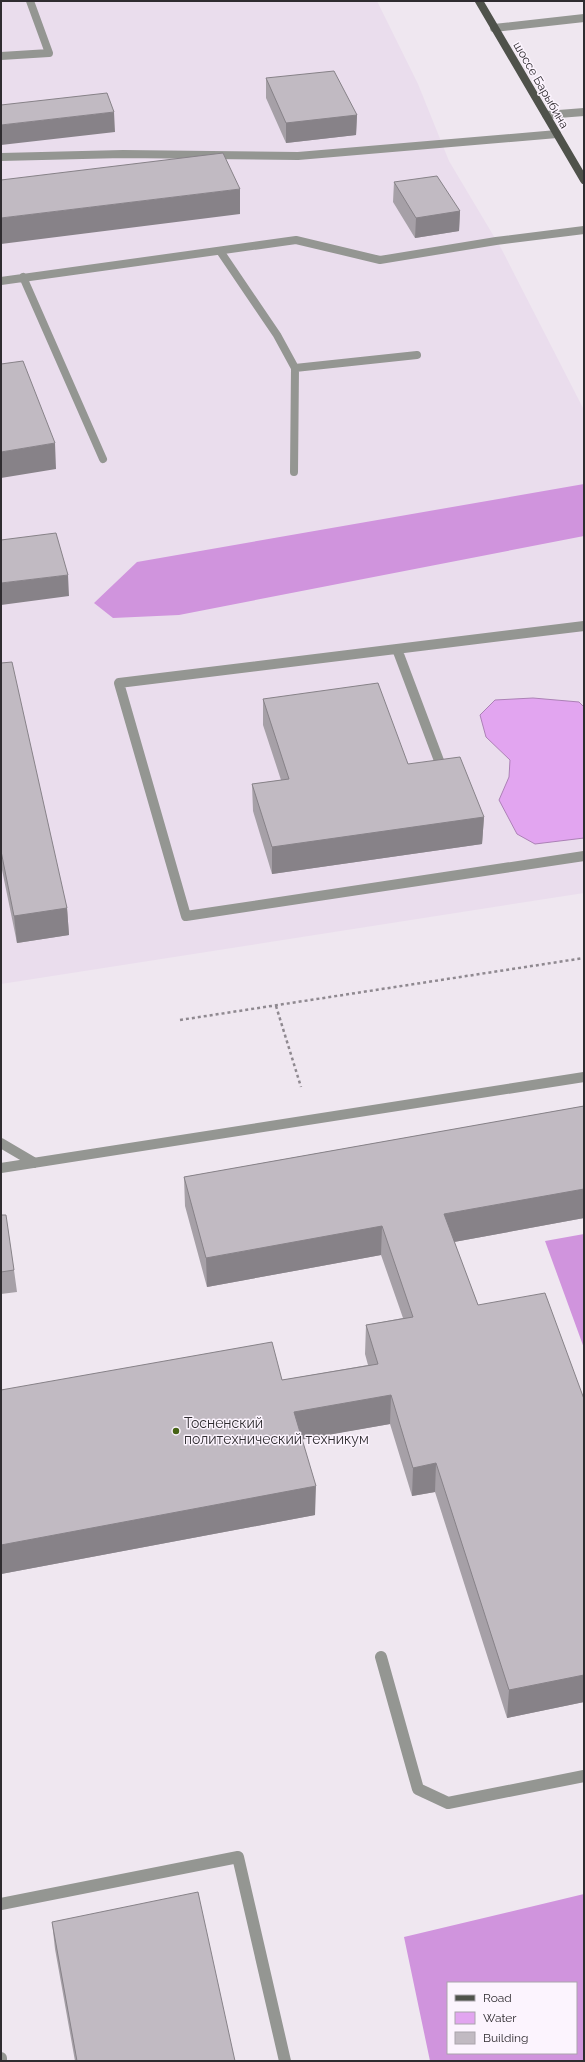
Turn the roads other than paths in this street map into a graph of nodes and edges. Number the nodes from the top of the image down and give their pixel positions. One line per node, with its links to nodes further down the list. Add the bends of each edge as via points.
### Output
1 (30, 1): 5 (lane, via 49,53)
2 (478, 1): 4 (main road, шоссе Барыбина)
3 (584, 18): 4 (lane)
4 (494, 28): 7 (main road, шоссе Барыбина)
5 (1, 56)
6 (584, 112): 7 (lane)
7 (546, 115): 8 (main road, шоссе Барыбина)
8 (557, 134): 9 (lane, via 298,156 123,154); 10 (main road, шоссе Барыбина)
9 (1, 157)
10 (584, 180)
11 (584, 230): 12 (lane, via 496,240 380,260 296,240)
12 (220, 250): 13 (lane); 16 (lane, via 277,335)
13 (23, 277): 14 (lane); 17 (lane)
14 (1, 280)
15 (417, 355): 16 (lane)
16 (295, 368): 18 (lane)
17 (103, 459)
18 (294, 472)
19 (584, 626): 20 (lane)
20 (397, 649): 21 (lane); 22 (lane, via 119,683 186,916)
21 (441, 766)
22 (584, 856)
23 (584, 1077): 25 (lane)
24 (1, 1143): 25 (lane)
25 (35, 1163): 26 (lane)
26 (1, 1168)
27 (381, 1657): 28 (lane, via 418,1789 448,1803)
28 (584, 1776)
29 (1, 1904): 32 (lane, via 238,1857)
30 (1, 2058): 31 (lane)
31 (2, 2061)
32 (286, 2061)

